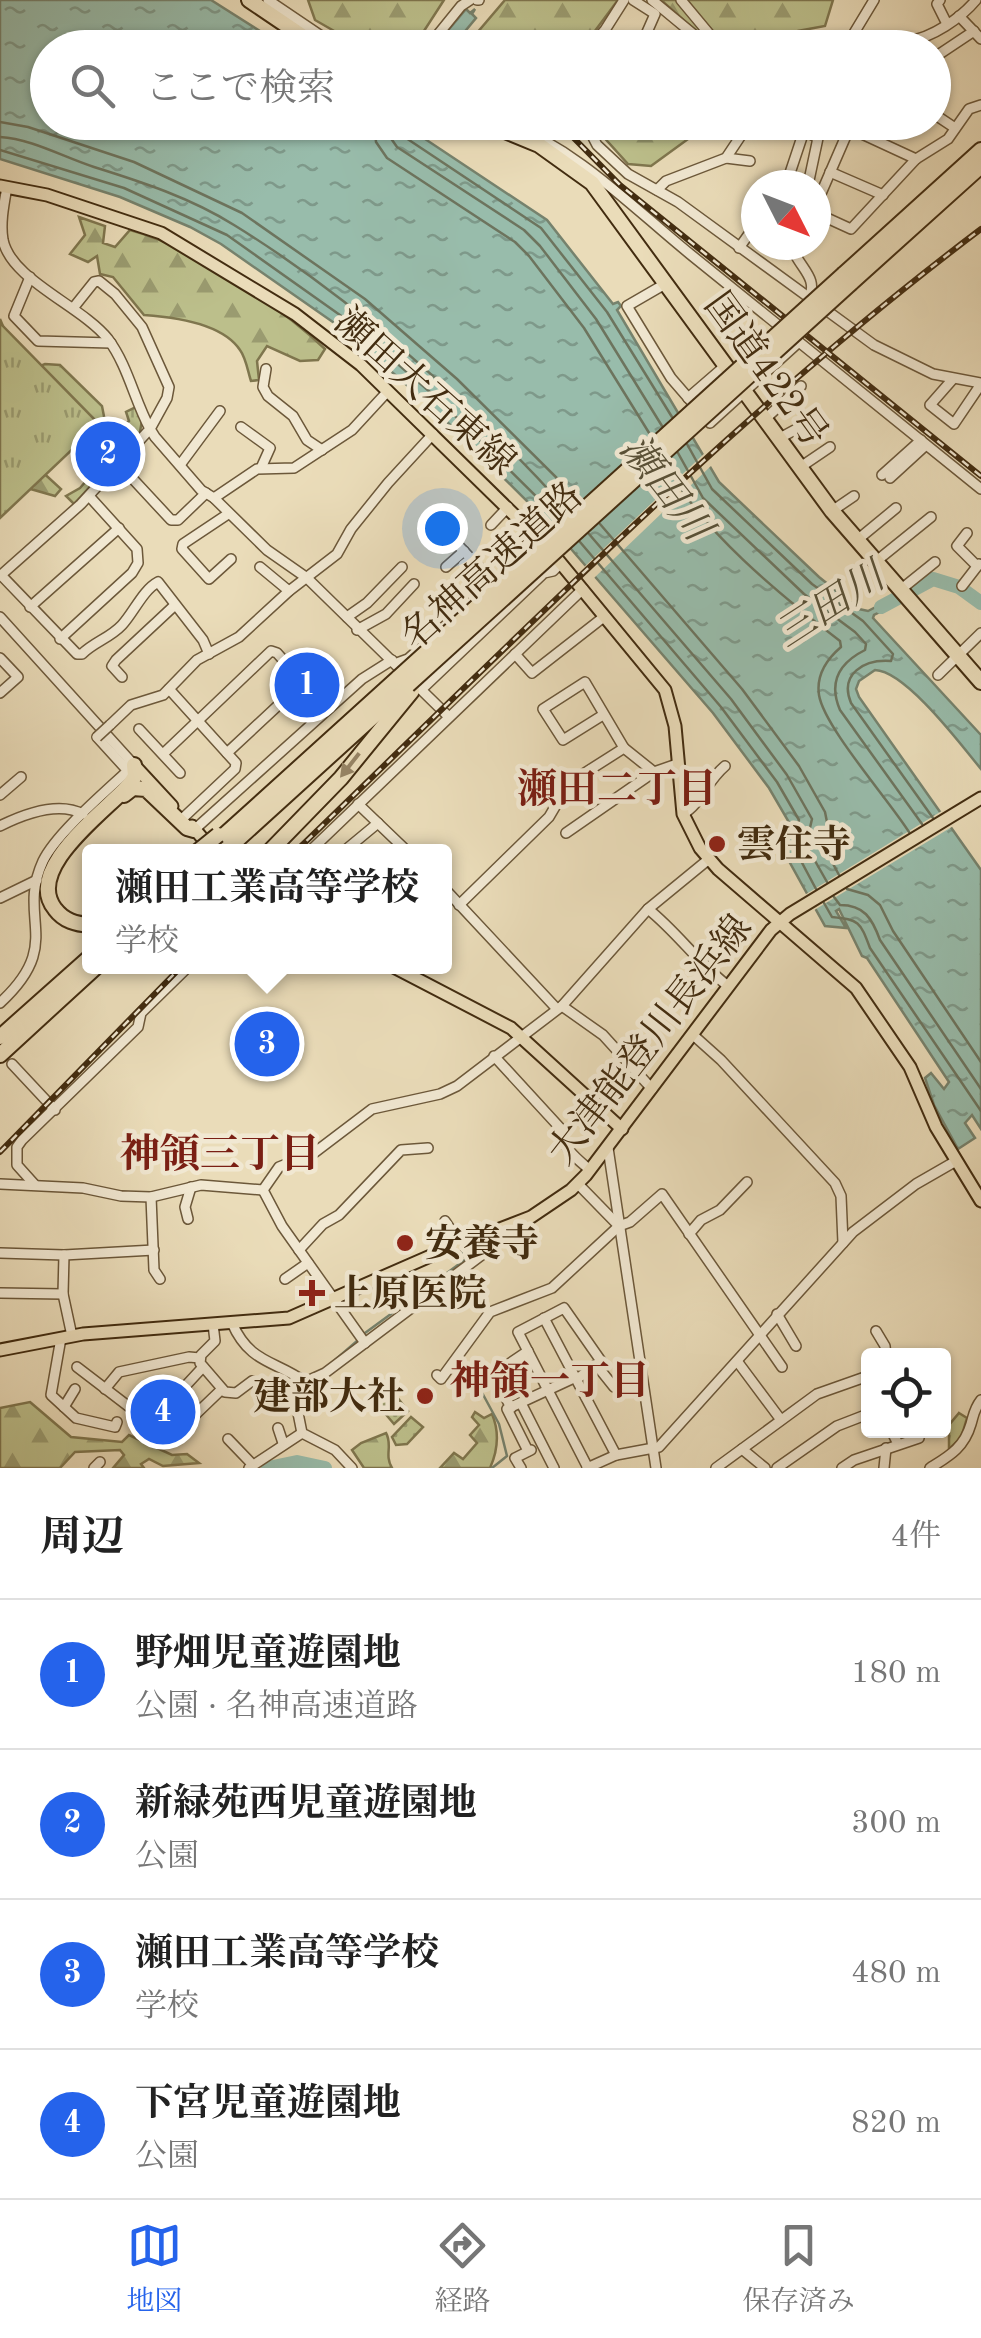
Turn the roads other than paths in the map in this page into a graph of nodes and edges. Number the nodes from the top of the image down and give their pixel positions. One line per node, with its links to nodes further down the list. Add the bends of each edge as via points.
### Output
1 (249, 0): 13 (highway)
2 (268, 0): 14 (street)
3 (475, 0): 15 (street)
4 (624, 0): 16 (street)
5 (633, 0): 17 (street, via 655,14)
6 (652, 0): 18 (street)
7 (681, 0): 19 (street)
8 (874, 0): 20 (street)
9 (940, 0): 12 (street)
10 (977, 4): 11 (street)
11 (959, 16): 12 (street); 22 (street)
12 (946, 24): 21 (street)
13 (293, 30)
14 (312, 30)
15 (442, 30)
16 (605, 30)
17 (648, 30)
18 (688, 30)
19 (706, 30)
20 (856, 30)
21 (934, 30)
22 (977, 35): 23 (street)
23 (951, 48)
24 (981, 105): 26 (street, via 969,109)
25 (951, 125): 26 (street)
26 (956, 128): 27 (street)
27 (951, 135)
28 (531, 140): 46 (highway, 国道422号)
29 (539, 140): 50 (street)
30 (594, 140): 48 (street, via 612,161)
31 (738, 140): 38 (street)
32 (800, 140): 42 (street)
33 (818, 140): 43 (street)
34 (845, 140): 44 (street)
35 (879, 140): 39 (street)
36 (946, 140): 39 (street)
37 (981, 150): 56 (highway, 名神高速道路)
38 (726, 158): 40 (street); 48 (street)
39 (916, 159): 49 (street)
40 (750, 161)
41 (981, 166): 56 (highway, 名神高速道路)
42 (791, 170)
43 (811, 170)
44 (831, 170)
45 (831, 172): 49 (street)
46 (592, 184): 50 (street); 57 (highway, 国道422号)
47 (3, 186): 55 (street, via 3,239); 67 (main road, 瀬田大石東線, via 128,220 176,241 295,314)
48 (657, 190): 53 (street)
49 (882, 195): 51 (street, via 851,229)
50 (628, 201): 60 (street)
51 (831, 219)
52 (741, 245): 53 (street)
53 (739, 248): 58 (street)
54 (799, 260): 58 (street, via 812,280)
55 (30, 277): 59 (street); 61 (street, via 14,316 38,341)
56 (848, 279): 129 (highway, 名神高速道路, bridge); 129 (highway, 名神高速道路, bridge, via 518,585)
57 (664, 284): 62 (highway, 国道422号); 69 (street, via 627,306)
58 (809, 300): 64 (street, via 874,344)
59 (74, 308): 61 (street); 74 (street, via 99,281 149,338 170,392)
60 (800, 342): 68 (street); 77 (street)
61 (110, 343): 74 (street)
62 (725, 366): 68 (highway, 国道422号); 69 (street)
63 (266, 368): 79 (street, via 268,396)
64 (952, 380): 65 (street); 65 (street, via 930,405 954,424)
65 (981, 383)
66 (800, 386): 72 (street)
67 (388, 391): 75 (main road, 瀬田大石東線); 79 (street, via 359,424)
68 (744, 392): 69 (street, via 710,423); 72 (highway, 国道422号)
69 (688, 398)
70 (220, 411): 81 (street)
71 (815, 418): 76 (street)
72 (764, 420): 76 (highway, 国道422号)
73 (241, 428): 82 (street, via 270,448)
74 (150, 429): 80 (street); 81 (street)
75 (433, 434): 89 (main road, 瀬田大石東線); 108 (street, via 342,548)
76 (778, 439): 83 (highway, 国道422号)
77 (924, 442): 84 (street); 85 (street)
78 (830, 448): 83 (street)
79 (322, 450): 82 (street, via 290,469)
80 (119, 464): 86 (street); 87 (street, via 171,520)
81 (180, 465): 87 (street)
82 (261, 468): 87 (street)
83 (799, 468): 91 (highway, 国道422号)
84 (891, 475)
85 (981, 489)
86 (89, 496): 95 (street); 107 (street)
87 (210, 496): 92 (street)
88 (854, 496): 91 (street)
89 (508, 507): 94 (street); 96 (main road, 瀬田大石東線)
90 (896, 508): 98 (street)
91 (832, 512): 98 (highway, 国道422号)
92 (228, 514): 99 (street, via 182,549 209,578); 108 (street)
93 (931, 517): 102 (street)
94 (491, 525)
95 (119, 528): 116 (street); 122 (street, via 137,548 138,562)
96 (536, 534): 101 (main road, 瀬田大石東線); 109 (street, via 525,554)
97 (967, 534): 103 (street, via 957,546)
98 (856, 541): 102 (highway, 国道422号)
99 (231, 559)
100 (936, 562): 114 (street)
101 (561, 563): 112 (main road, 瀬田大石東線); 129 (street)
102 (874, 563): 114 (highway, 国道422号)
103 (979, 564): 110 (street)
104 (260, 567): 113 (street)
105 (402, 567): 117 (street)
106 (446, 567): 109 (street, via 461,548)
107 (1, 576): 116 (street)
108 (307, 578): 113 (street); 117 (street)
109 (493, 582): 129 (street, via 408,659)
110 (962, 586)
111 (413, 587): 120 (street, via 398,606)
112 (583, 589): 118 (main road, 瀬田大石東線); 124 (street)
113 (289, 591): 123 (street, via 239,637)
114 (902, 595): 125 (highway, 国道422号)
115 (176, 605): 122 (street, via 154,582 120,627 82,654); 123 (street); 128 (street, via 116,660 112,666)
116 (30, 607): 122 (street)
117 (347, 616): 120 (street)
118 (605, 616): 124 (street, via 532,673); 140 (main road, 瀬田大石東線, via 665,690)
119 (0, 617): 142 (street)
120 (357, 630): 129 (street)
121 (981, 633): 125 (street)
122 (60, 639)
123 (209, 654): 131 (street)
124 (514, 654): 134 (street)
125 (957, 656): 127 (street); 130 (highway, 国道422号)
126 (0, 658): 132 (street, via 18,677)
127 (938, 675)
128 (122, 676)
129 (405, 678): 134 (street); 152 (street, via 362,679); 158 (highway, 名神高速道路); 158 (highway, 名神高速道路, via 260,802); 159 (highway, one-way to 159, via 340,778)
130 (981, 682)
131 (169, 690): 135 (street); 142 (street, bridge, via 131,705 98,736)
132 (0, 692)
133 (603, 714): 133 (street, via 585,682 543,709 563,740); 137 (street)
134 (448, 717): 150 (street)
135 (198, 722): 138 (street); 138 (street, via 276,652 300,685); 139 (street)
136 (140, 729): 139 (street)
137 (624, 748): 144 (street); 167 (street, via 569,782 548,818)
138 (227, 753): 148 (street, via 235,769)
139 (163, 754): 143 (street)
140 (677, 764): 144 (street); 153 (main road, 瀬田大石東線)
141 (725, 766): 153 (street)
142 (131, 768): 149 (highway, via 134,776); 151 (street); 155 (main road)
143 (180, 772)
144 (654, 772): 157 (street)
145 (22, 776): 146 (street)
146 (0, 794)
147 (981, 798): 169 (main road, 大津能登川長浜線)
148 (200, 802): 152 (street); 155 (street)
149 (112, 804): 155 (highway, via 133,788 146,789); 170 (highway, via 58,857 47,885 59,914)
150 (358, 804): 156 (street); 160 (street)
151 (83, 814): 154 (street, via 44,810); 164 (street, via 51,848)
152 (211, 814): 155 (street)
153 (683, 814): 163 (main road, 瀬田大石東線)
154 (1, 824)
155 (189, 824): 158 (main road)
156 (378, 824): 161 (street); 162 (street)
157 (566, 833)
158 (221, 844)
159 (277, 844)
160 (317, 844)
161 (353, 844)
162 (398, 844)
163 (709, 860): 168 (street); 169 (main road, 瀬田大石東線)
164 (37, 880): 165 (street); 176 (street, via 34,959)
165 (0, 898)
166 (452, 898): 167 (street)
167 (458, 905): 177 (street)
168 (648, 908): 175 (street); 177 (street)
169 (786, 917): 175 (main road, 大津能登川長浜線); 188 (main road, 瀬田大石東線, via 856,988 910,1067)
170 (82, 924)
171 (82, 963): 180 (highway)
172 (89, 974): 182 (highway)
173 (181, 974): 184 (street)
174 (408, 974): 179 (main road)
175 (728, 986): 178 (main road, 大津能登川長浜線)
176 (0, 1004)
177 (559, 1007): 179 (street); 183 (street, via 604,1035)
178 (692, 1034): 183 (main road, 大津能登川長浜線); 203 (street, via 836,1183)
179 (520, 1035): 181 (street); 185 (main road)
180 (0, 1037)
181 (494, 1056): 189 (street); 195 (street, via 446,1092 372,1108 314,1153 279,1167)
182 (6, 1060): 184 (street)
183 (652, 1089): 185 (main road, 大津能登川長浜線)
184 (55, 1110): 193 (street, via 17,1148 17,1165)
185 (622, 1129): 187 (main road, 大津能登川長浜線)
186 (428, 1148): 206 (street, via 401,1150)
187 (608, 1148): 189 (main road, 大津能登川長浜線); 201 (street)
188 (956, 1161): 197 (main road, 瀬田大石東線); 203 (street, via 906,1191)
189 (590, 1170): 192 (main road, 大津能登川長浜線)
190 (747, 1182): 202 (street)
191 (0, 1184): 193 (street)
192 (578, 1184): 200 (main road, 大津能登川長浜線); 201 (street)
193 (35, 1185): 196 (street)
194 (191, 1186): 195 (street); 196 (street); 198 (street)
195 (263, 1190): 206 (street)
196 (151, 1198): 205 (street)
197 (981, 1201)
198 (188, 1219)
199 (446, 1220): 204 (street)
200 (519, 1222): 204 (main road, 大津能登川長浜線); 223 (street)
201 (619, 1226): 202 (street, via 662,1194); 234 (street, via 552,1288 490,1312 455,1364 442,1379); 259 (street)
202 (688, 1234): 220 (street)
203 (843, 1243): 215 (street)
204 (461, 1244): 214 (main road, 大津能登川長浜線)
205 (154, 1250): 208 (street); 210 (street)
206 (299, 1250): 209 (street)
207 (0, 1254): 208 (street)
208 (64, 1255): 213 (street)
209 (308, 1263): 211 (street); 214 (street)
210 (160, 1279)
211 (286, 1279)
212 (0, 1293): 213 (street)
213 (63, 1294): 221 (street)
214 (334, 1299): 218 (main road, 大津能登川長浜線, via 289,1318); 223 (street)
215 (778, 1314): 220 (street); 224 (street)
216 (544, 1318): 228 (street, via 518,1332); 231 (street, via 564,1308 601,1361); 235 (street)
217 (214, 1324): 218 (main road, 大津能登川長浜線); 221 (main road, 大津能登川長浜線); 230 (street, via 215,1341)
218 (232, 1324): 236 (street, via 266,1364)
219 (876, 1330): 225 (street)
220 (760, 1333): 229 (street); 233 (street)
221 (66, 1337): 227 (main road, 大津能登川長浜線); 246 (street, via 51,1395)
222 (895, 1341): 226 (street)
223 (365, 1343): 236 (street)
224 (796, 1346)
225 (884, 1348)
226 (889, 1348)
227 (0, 1350)
228 (528, 1351): 242 (street); 245 (street, via 494,1374)
229 (736, 1361): 248 (street); 259 (street)
230 (201, 1363): 240 (street, via 189,1357 119,1372); 241 (street); 241 (street, via 178,1394 196,1414)
231 (598, 1366): 235 (street); 238 (street)
232 (78, 1367): 240 (street)
233 (782, 1367)
234 (437, 1374)
235 (576, 1378): 242 (street); 263 (street)
236 (305, 1382): 243 (street)
237 (861, 1383): 248 (street, via 816,1394)
238 (614, 1387)
239 (75, 1389): 246 (street)
240 (105, 1389): 255 (street)
241 (222, 1389): 243 (street, via 236,1392 252,1380)
242 (548, 1390): 245 (street); 269 (street)
243 (295, 1398): 251 (street)
244 (981, 1400): 275 (street, via 961,1445)
245 (516, 1405): 257 (street); 262 (street, via 507,1409)
246 (64, 1407): 249 (street, via 76,1418 115,1427)
247 (861, 1417): 272 (street)
248 (782, 1420): 261 (street)
249 (117, 1422)
250 (278, 1428): 256 (street)
251 (302, 1433): 256 (street); 266 (street)
252 (895, 1438): 258 (street)
253 (919, 1438): 258 (street)
254 (228, 1439): 264 (street)
255 (162, 1441)
256 (283, 1443): 264 (street)
257 (542, 1444): 262 (street); 268 (street)
258 (898, 1444): 260 (street)
259 (653, 1448): 263 (street); 270 (street)
260 (886, 1448): 273 (street); 274 (street)
261 (742, 1449): 265 (street); 271 (street)
262 (528, 1451): 267 (street, via 516,1458)
263 (616, 1455): 269 (street)
264 (251, 1466)
265 (719, 1467)
266 (352, 1468)
267 (521, 1468)
268 (554, 1468)
269 (588, 1468)
270 (656, 1468)
271 (765, 1468)
272 (778, 1468)
273 (842, 1468)
274 (884, 1468)
275 (930, 1468)

